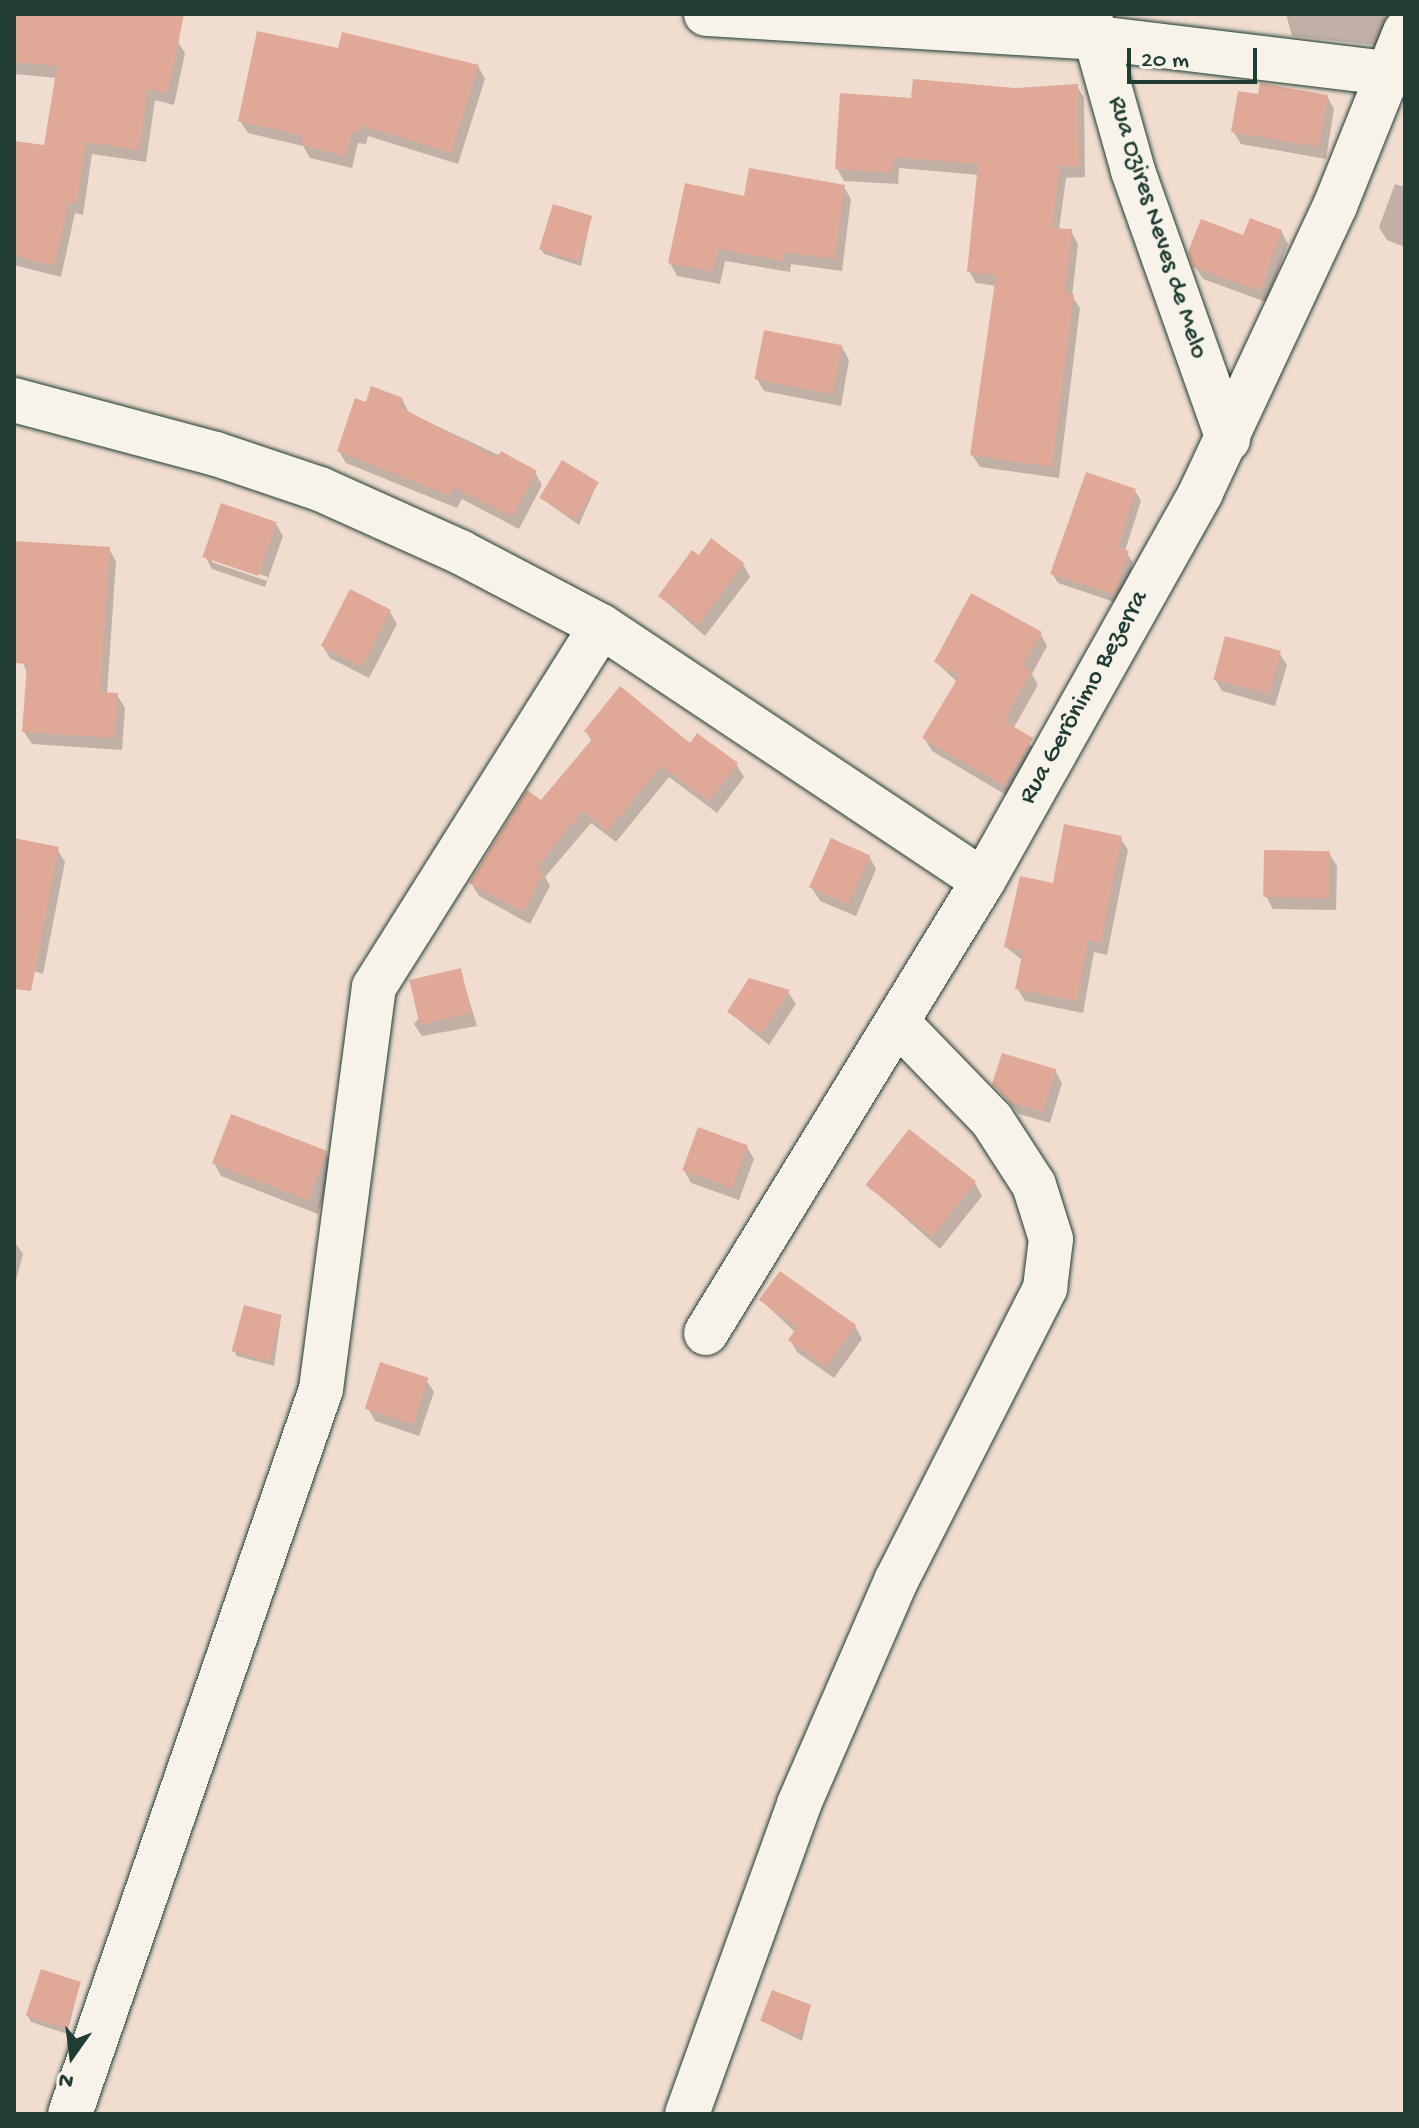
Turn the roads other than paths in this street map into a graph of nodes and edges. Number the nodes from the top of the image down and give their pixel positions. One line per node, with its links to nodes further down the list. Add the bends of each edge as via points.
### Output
1 (706, 14): 2 (street)
2 (1093, 26): 4 (street); 6 (street, Rua Ozires Neves de Melo, via 1152,229)
3 (1405, 32): 4 (street, Rua Gerônimo Bezerra)
4 (1398, 75): 6 (street, Rua Gerônimo Bezerra)
5 (14, 400): 7 (street, via 320,489)
6 (1228, 440): 8 (street, Rua Gerônimo Bezerra)
7 (601, 626): 8 (street); 11 (street, via 374,987 321,1389)
8 (983, 881): 9 (street, Rua Gerônimo Bezerra)
9 (898, 1023): 10 (street, Rua Gerônimo Bezerra); 12 (street, via 992,1120 1034,1185 1051,1239 1045,1288 896,1581 811,1776)
10 (706, 1333)
11 (70, 2114)
12 (687, 2114)

